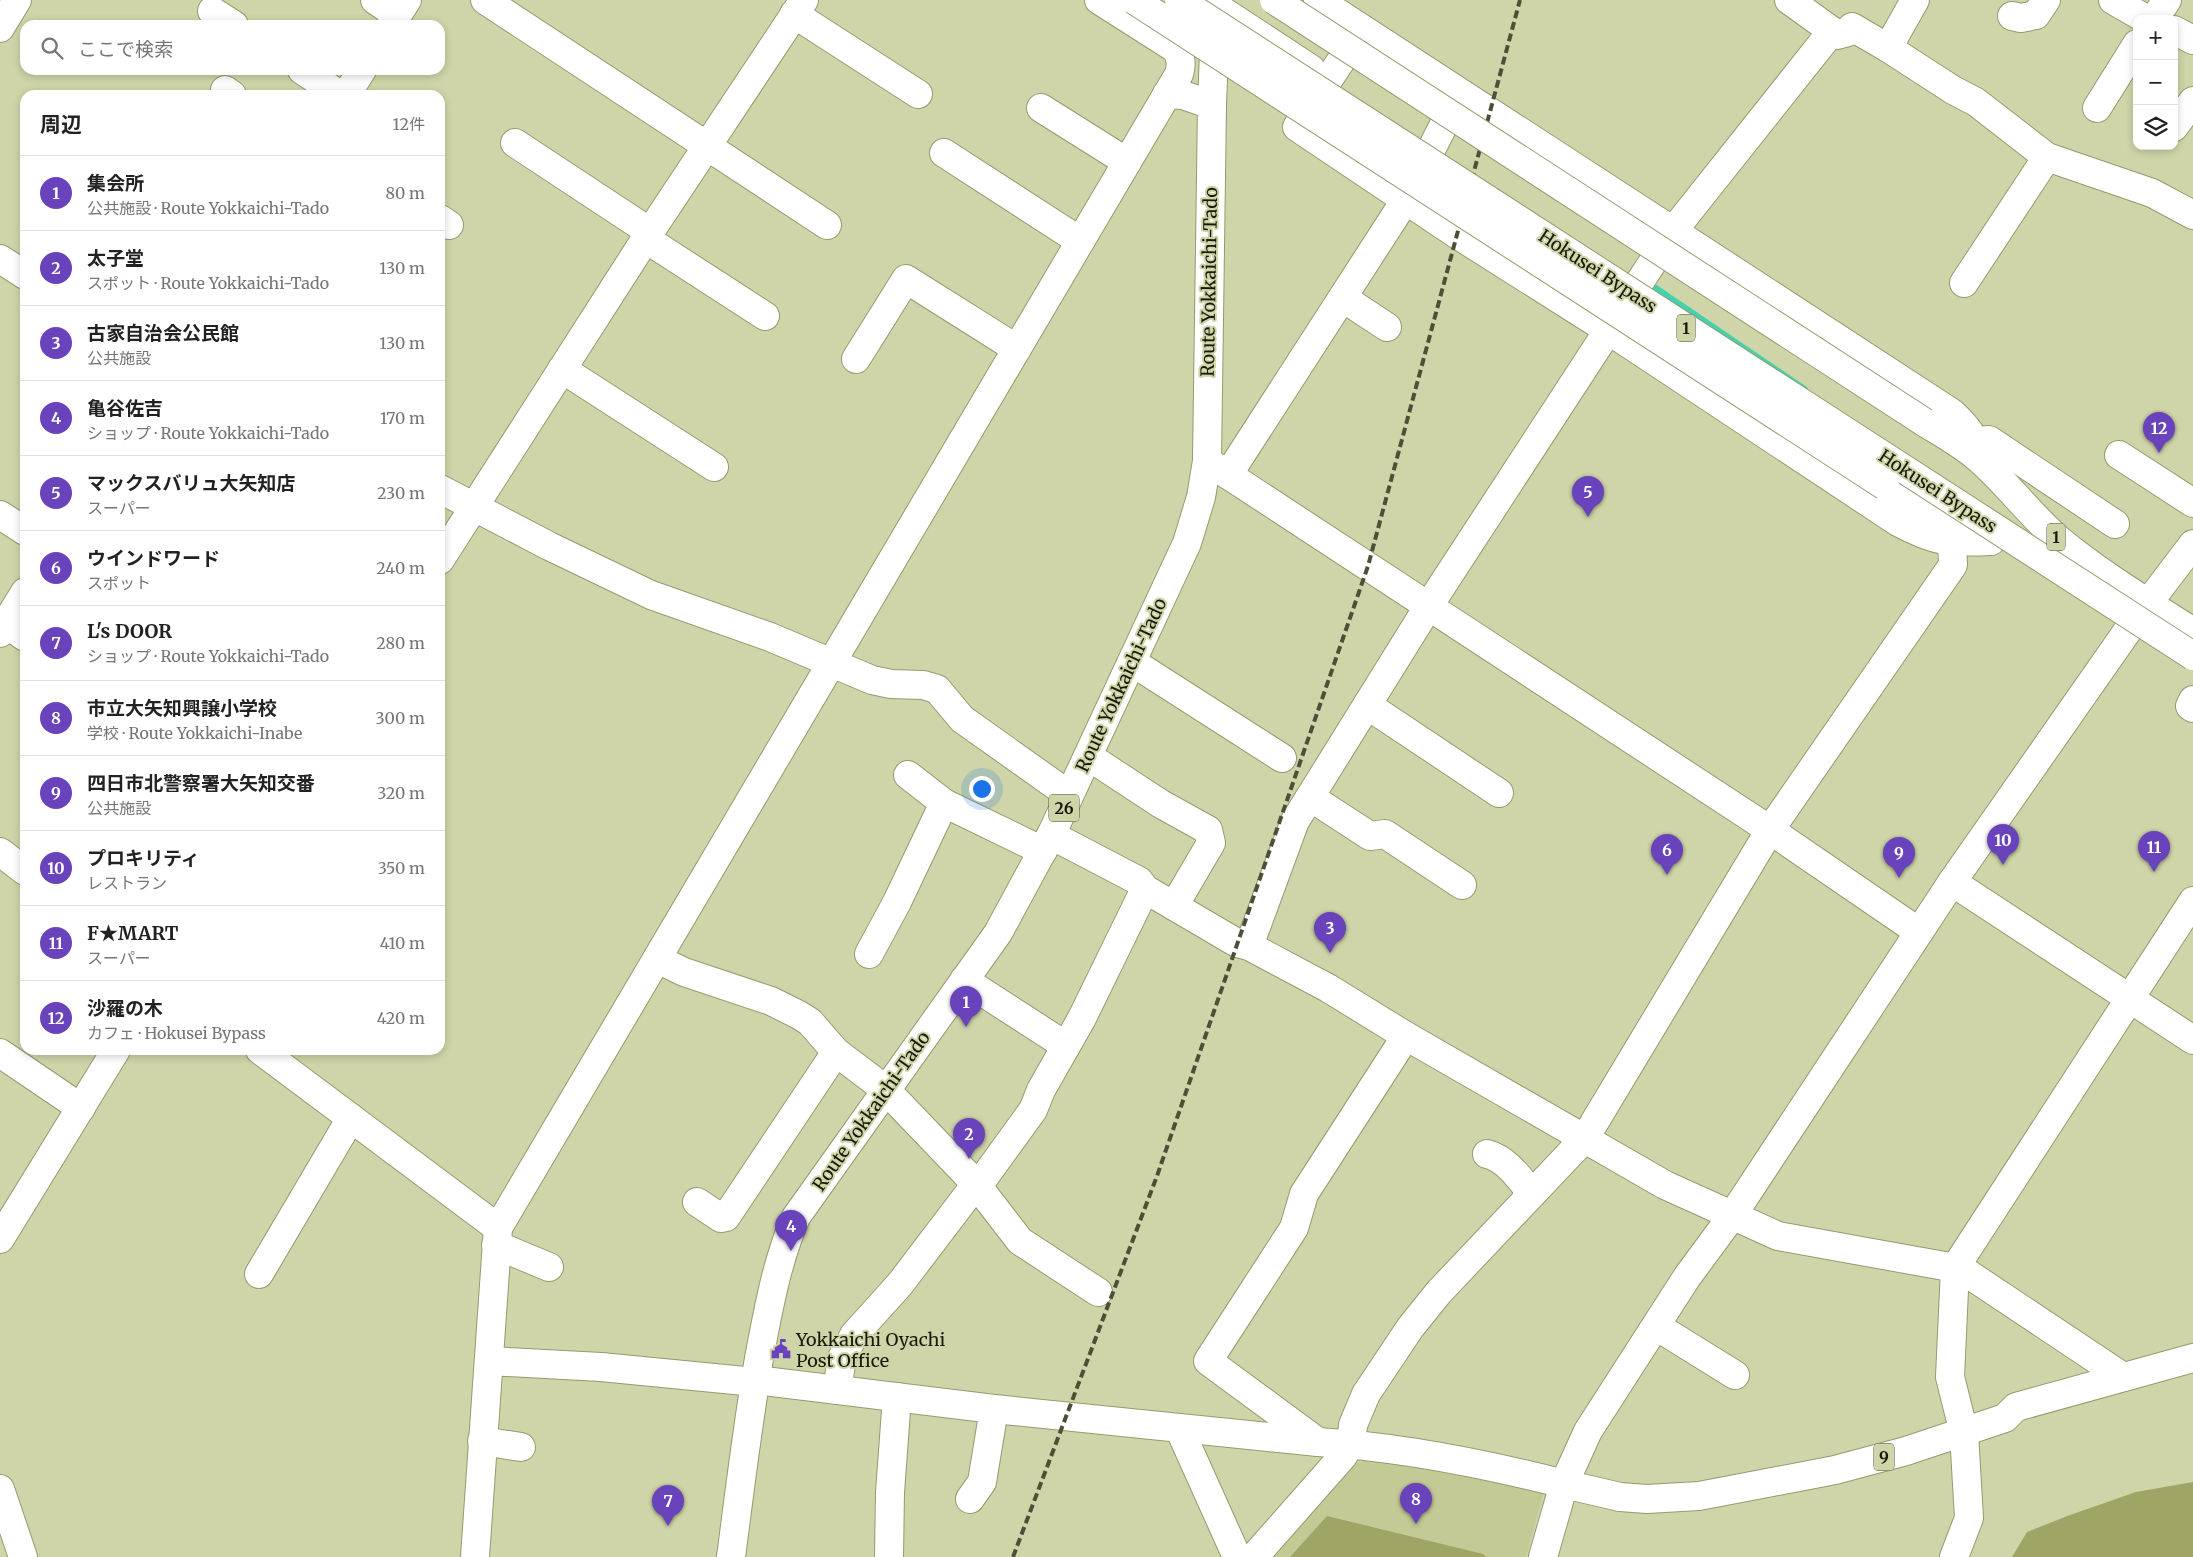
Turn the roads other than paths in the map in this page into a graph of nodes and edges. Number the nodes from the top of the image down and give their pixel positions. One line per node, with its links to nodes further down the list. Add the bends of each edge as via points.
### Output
1 (17, 0): 18 (main road)
2 (485, 0): 39 (main road)
3 (1099, 0): 32 (main road, via 1176,49 1181,65)
4 (1134, 0): 71 (main road, 1, bridge, via 1886,486 1936,517)
5 (1179, 0): 80 (main road, Hokusei Bypass / 1, bridge)
6 (1274, 0): 61 (main road, 1, bridge, via 1924,422)
7 (1318, 0): 19 (main road)
8 (1789, 0): 20 (main road)
9 (1915, 0): 23 (main road)
10 (2046, 0): 17 (main road, via 2036,16)
11 (2113, 0): 15 (main road)
12 (2168, 0): 16 (main road)
13 (1212, 2): 27 (main road); 34 (main road, Route Yokkaichi-Tado / 26)
14 (799, 7): 31 (main road); 39 (main road)
15 (2139, 15)
16 (2157, 15)
17 (2012, 16)
18 (0, 28)
19 (1362, 29): 27 (main road); 30 (main road)
20 (1832, 31): 23 (main road, via 1837,35 1848,32 1852,27); 46 (main road)
21 (2178, 32): 22 (main road)
22 (2193, 40)
23 (1888, 48): 41 (main road, via 1976,102)
24 (2133, 50): 36 (main road)
25 (310, 75): 28 (main road)
26 (359, 75): 29 (main road)
27 (1327, 80): 43 (main road, via 1297,127)
28 (332, 90)
29 (349, 90)
30 (1460, 93): 43 (main road); 46 (main road)
31 (918, 94)
32 (1167, 94): 34 (main road, via 1198,98); 42 (main road)
33 (2193, 101): 37 (main road)
34 (1212, 105): 64 (main road, Route Yokkaichi-Tado / 26)
35 (1041, 108): 42 (main road)
36 (2097, 108)
37 (2178, 122)
38 (515, 144): 47 (main road)
39 (707, 145): 45 (main road); 47 (main road)
40 (944, 153): 48 (main road)
41 (2047, 157): 44 (main road, via 2152,193); 53 (main road)
42 (1127, 162): 48 (main road)
43 (1406, 199): 54 (main road); 57 (main road)
44 (2193, 216)
45 (827, 225)
46 (1673, 231): 57 (main road); 61 (main road, via 1952,414 1966,427)
47 (648, 236): 55 (main road); 60 (main road)
48 (1080, 241): 58 (main road)
49 (0, 259): 50 (main road)
50 (20, 272)
51 (20, 280): 52 (main road)
52 (0, 281)
53 (1964, 283)
54 (1343, 298): 56 (main road); 64 (main road)
55 (765, 316)
56 (1387, 327)
57 (1608, 330): 72 (main road, via 1898,522 1917,532); 76 (main road)
58 (1017, 349): 59 (main road, via 906,279); 81 (main road)
59 (856, 359)
60 (562, 369): 63 (main road); 67 (main road)
61 (1976, 449): 69 (main road, via 1990,440); 77 (main road, 1, via 2057,538 2089,563)
62 (2119, 455): 66 (main road)
63 (714, 467)
64 (1217, 468): 76 (main road); 82 (main road, Route Yokkaichi-Tado / 26, via 1201,497 1188,543)
65 (445, 491): 67 (main road)
66 (2193, 503)
67 (475, 506): 74 (main road); 81 (main road, via 651,595)
68 (0, 515): 70 (main road)
69 (2115, 524)
70 (20, 528)
71 (1991, 541): 72 (main road); 77 (main road, 1)
72 (1952, 542): 94 (main road, via 1953,565)
73 (2193, 544): 77 (main road)
74 (445, 552)
75 (20, 605): 78 (main road)
76 (1428, 607): 85 (main road); 94 (main road)
77 (2140, 613): 79 (main road); 83 (main road); 98 (main road)
78 (10, 631)
79 (2193, 632)
80 (2193, 656)
81 (831, 662): 91 (main road, via 872,680 937,689 962,719); 106 (main road)
82 (1132, 662): 87 (main road, Route Yokkaichi-Tado / 26); 88 (main road)
83 (2193, 662)
84 (2193, 700): 86 (main road, via 2190,706)
85 (1367, 705): 90 (main road); 92 (main road)
86 (2193, 708)
87 (1088, 756): 91 (main road, Route Yokkaichi-Tado / 26); 102 (main road, via 1161,804 1208,830 1211,843)
88 (1282, 758)
89 (908, 775): 93 (main road)
90 (1499, 792)
91 (1069, 796): 95 (main road, Route Yokkaichi-Tado / 26)
92 (1310, 797): 99 (main road, via 1370,836 1385,834); 104 (main road, via 1295,821)
93 (944, 803): 95 (main road); 105 (main road)
94 (1770, 830): 103 (main road); 119 (main road)
95 (1047, 843): 100 (main road, via 1139,881); 107 (main road, Route Yokkaichi-Tado / 26, via 998,933)
96 (0, 852): 97 (main road)
97 (20, 867)
98 (1952, 882): 103 (main road); 108 (main road)
99 (1462, 885)
100 (1145, 889): 102 (main road); 111 (main road)
101 (2193, 901): 108 (main road)
102 (1174, 906): 104 (main road, via 1237,943)
103 (1919, 932): 124 (main road)
104 (1249, 946): 109 (main road, via 1328,988)
105 (869, 954)
106 (657, 959): 112 (main road, via 800,1015); 125 (main road)
107 (964, 980): 111 (main road); 116 (main road, Route Yokkaichi-Tado / 26)
108 (2130, 999): 110 (main road); 128 (main road)
109 (1406, 1036): 119 (main road); 143 (main road, via 1304,1194 1294,1228 1208,1361)
110 (2193, 1040)
111 (1066, 1046): 121 (main road, via 1033,1110)
112 (836, 1052): 116 (main road); 123 (main road, via 726,1217 721,1218)
113 (0, 1054): 117 (main road)
114 (113, 1055): 117 (main road)
115 (267, 1055): 118 (main road)
116 (885, 1089): 121 (main road); 136 (main road, Route Yokkaichi-Tado / 26, via 796,1216 778,1266)
117 (81, 1108): 126 (main road)
118 (351, 1118): 125 (main road); 129 (main road)
119 (1585, 1138): 122 (main road); 124 (main road, via 1665,1185)
120 (1487, 1154): 122 (main road, via 1508,1166)
121 (976, 1184): 130 (main road, via 1020,1241); 137 (main road, via 900,1284 854,1335 842,1358)
122 (1532, 1194): 144 (main road, via 1439,1292 1410,1328 1366,1394 1353,1425)
123 (696, 1202)
124 (1732, 1216): 128 (main road, via 1778,1236); 131 (main road)
125 (497, 1237): 127 (main road); 133 (main road)
126 (0, 1239)
127 (549, 1267)
128 (1955, 1268): 135 (main road); 141 (main road, via 1950,1377)
129 (259, 1274)
130 (1098, 1292)
131 (1656, 1326): 134 (main road); 146 (main road, via 1588,1431)
132 (2193, 1358): 135 (main road, 9)
133 (488, 1361): 136 (main road, via 600,1367); 142 (main road)
134 (1735, 1375)
135 (2123, 1377): 141 (main road, 9, via 2016,1407 2005,1418)
136 (755, 1382): 137 (main road); 151 (main road, Route Yokkaichi-Tado / 26)
137 (837, 1390): 138 (main road)
138 (897, 1397): 139 (main road); 152 (main road)
139 (994, 1409): 140 (main road); 148 (main road, via 982,1482)
140 (1179, 1428): 143 (main road); 153 (main road)
141 (1964, 1433): 146 (main road, 9, via 1835,1470 1699,1496 1620,1497); 156 (main road, via 1969,1518)
142 (482, 1442): 145 (main road); 150 (main road)
143 (1318, 1442): 144 (main road)
144 (1351, 1444): 146 (main road, via 1430,1454); 154 (main road)
145 (521, 1447)
146 (1564, 1484): 155 (main road)
147 (0, 1488): 149 (main road)
148 (970, 1499)
149 (23, 1557)
150 (475, 1557)
151 (731, 1557)
152 (889, 1557)
153 (1237, 1557)
154 (1254, 1557)
155 (1543, 1557)
156 (1954, 1557)

